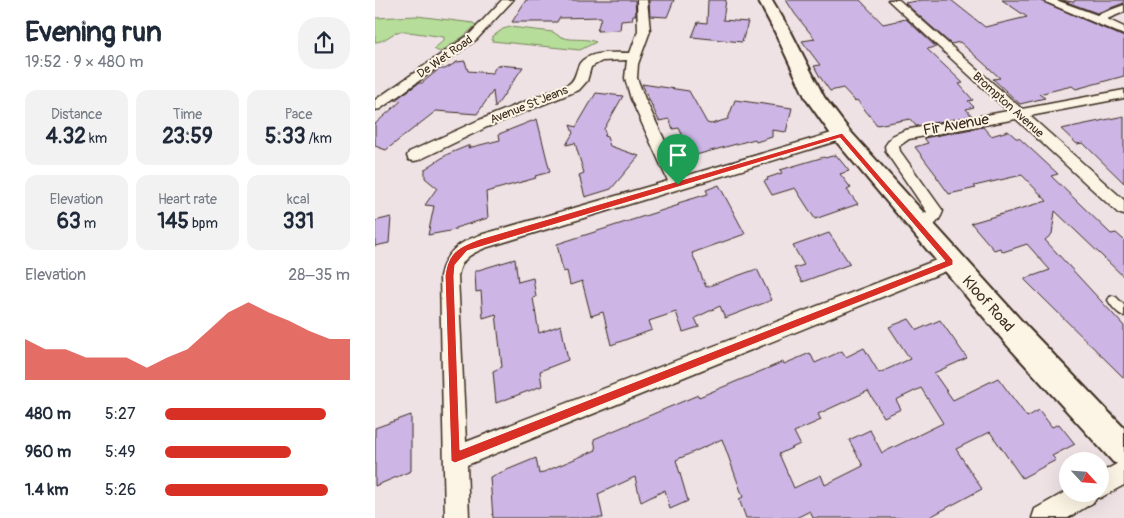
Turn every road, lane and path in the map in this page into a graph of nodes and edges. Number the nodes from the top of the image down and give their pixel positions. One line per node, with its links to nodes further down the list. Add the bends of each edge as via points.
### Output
1 (508, 0): 11 (street, De Wet Road, via 473,37)
2 (642, 0): 9 (street, via 645,31)
3 (765, 0): 13 (main road, Kloof Road, via 815,99)
4 (893, 0): 12 (street, Brompton Avenue)
5 (1046, 0): 7 (street)
6 (1124, 8): 7 (street)
7 (1097, 19): 8 (street)
8 (1124, 32)
9 (635, 57): 14 (street, Avenue St Jeans, via 604,56 592,60 584,67 580,82 574,87); 15 (street, via 631,74 634,90)
10 (1124, 94): 12 (street, Fir Avenue)
11 (375, 106)
12 (1018, 114): 16 (street, Brompton Avenue); 17 (street, Fir Avenue, via 897,139 892,146 893,152 935,211 933,217)
13 (842, 135): 15 (street); 17 (main road, Kloof Road)
14 (414, 156)
15 (678, 185): 22 (street, via 480,242 455,257 451,264)
16 (1124, 209)
17 (920, 226): 18 (main road, Kloof Road)
18 (951, 262): 21 (main road, Kloof Road); 22 (street)
19 (1113, 300): 20 (lane)
20 (1124, 312)
21 (1124, 451)
22 (455, 458): 26 (street)
23 (1124, 472): 24 (street)
24 (1109, 481)
25 (1072, 502): 27 (street)
26 (457, 518)
27 (1044, 518)

